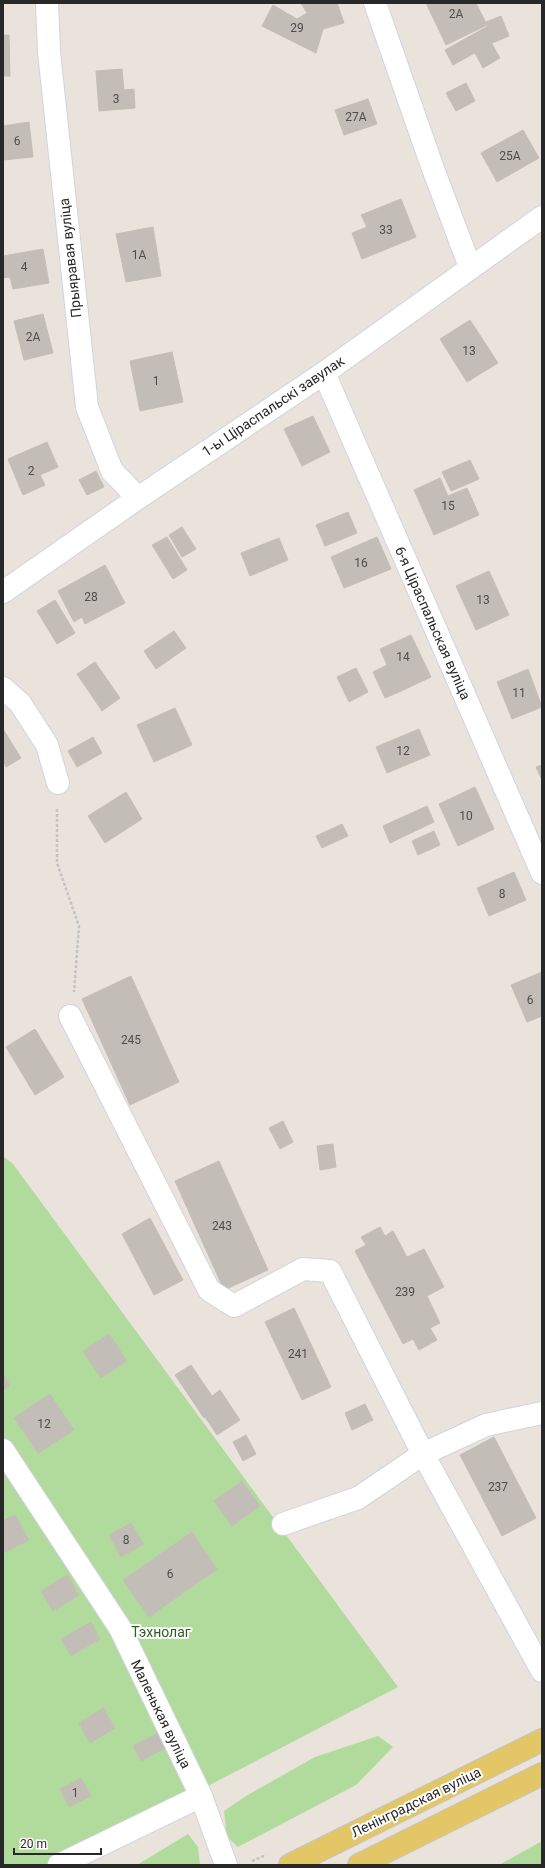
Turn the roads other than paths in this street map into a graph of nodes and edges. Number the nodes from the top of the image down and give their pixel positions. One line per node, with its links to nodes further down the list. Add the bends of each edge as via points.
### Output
1 (48, 3): 6 (street, Прыяравая вуліца, via 49,52 87,407 112,471)
2 (375, 3): 4 (street)
3 (542, 217): 4 (street, 1-ы Ціраспальскі завулак)
4 (470, 267): 5 (street, 1-ы Ціраспальскі завулак)
5 (324, 373): 6 (street, 1-ы Ціраспальскі завулак); 10 (street, 6-я Ціраспальская вуліца)
6 (138, 498): 7 (street, 1-ы Ціраспальскі завулак)
7 (3, 592)
8 (3, 688): 9 (street, via 20,703 47,745)
9 (58, 783)
10 (542, 873)
11 (70, 1016): 14 (street, via 209,1290 234,1306 303,1268 330,1271)
12 (542, 1413): 14 (street, via 486,1425)
13 (3, 1450): 19 (street, Маленькая вуліца, via 120,1628)
14 (423, 1454): 15 (street, via 358,1498); 16 (street)
15 (283, 1524)
16 (542, 1671)
17 (542, 1740): 22 (main road, Ленінградская вуліца)
18 (542, 1774): 23 (main road)
19 (201, 1796): 20 (street); 21 (street, Маленькая вуліца)
20 (59, 1865)
21 (226, 1865)
22 (290, 1865)
23 (359, 1865)

